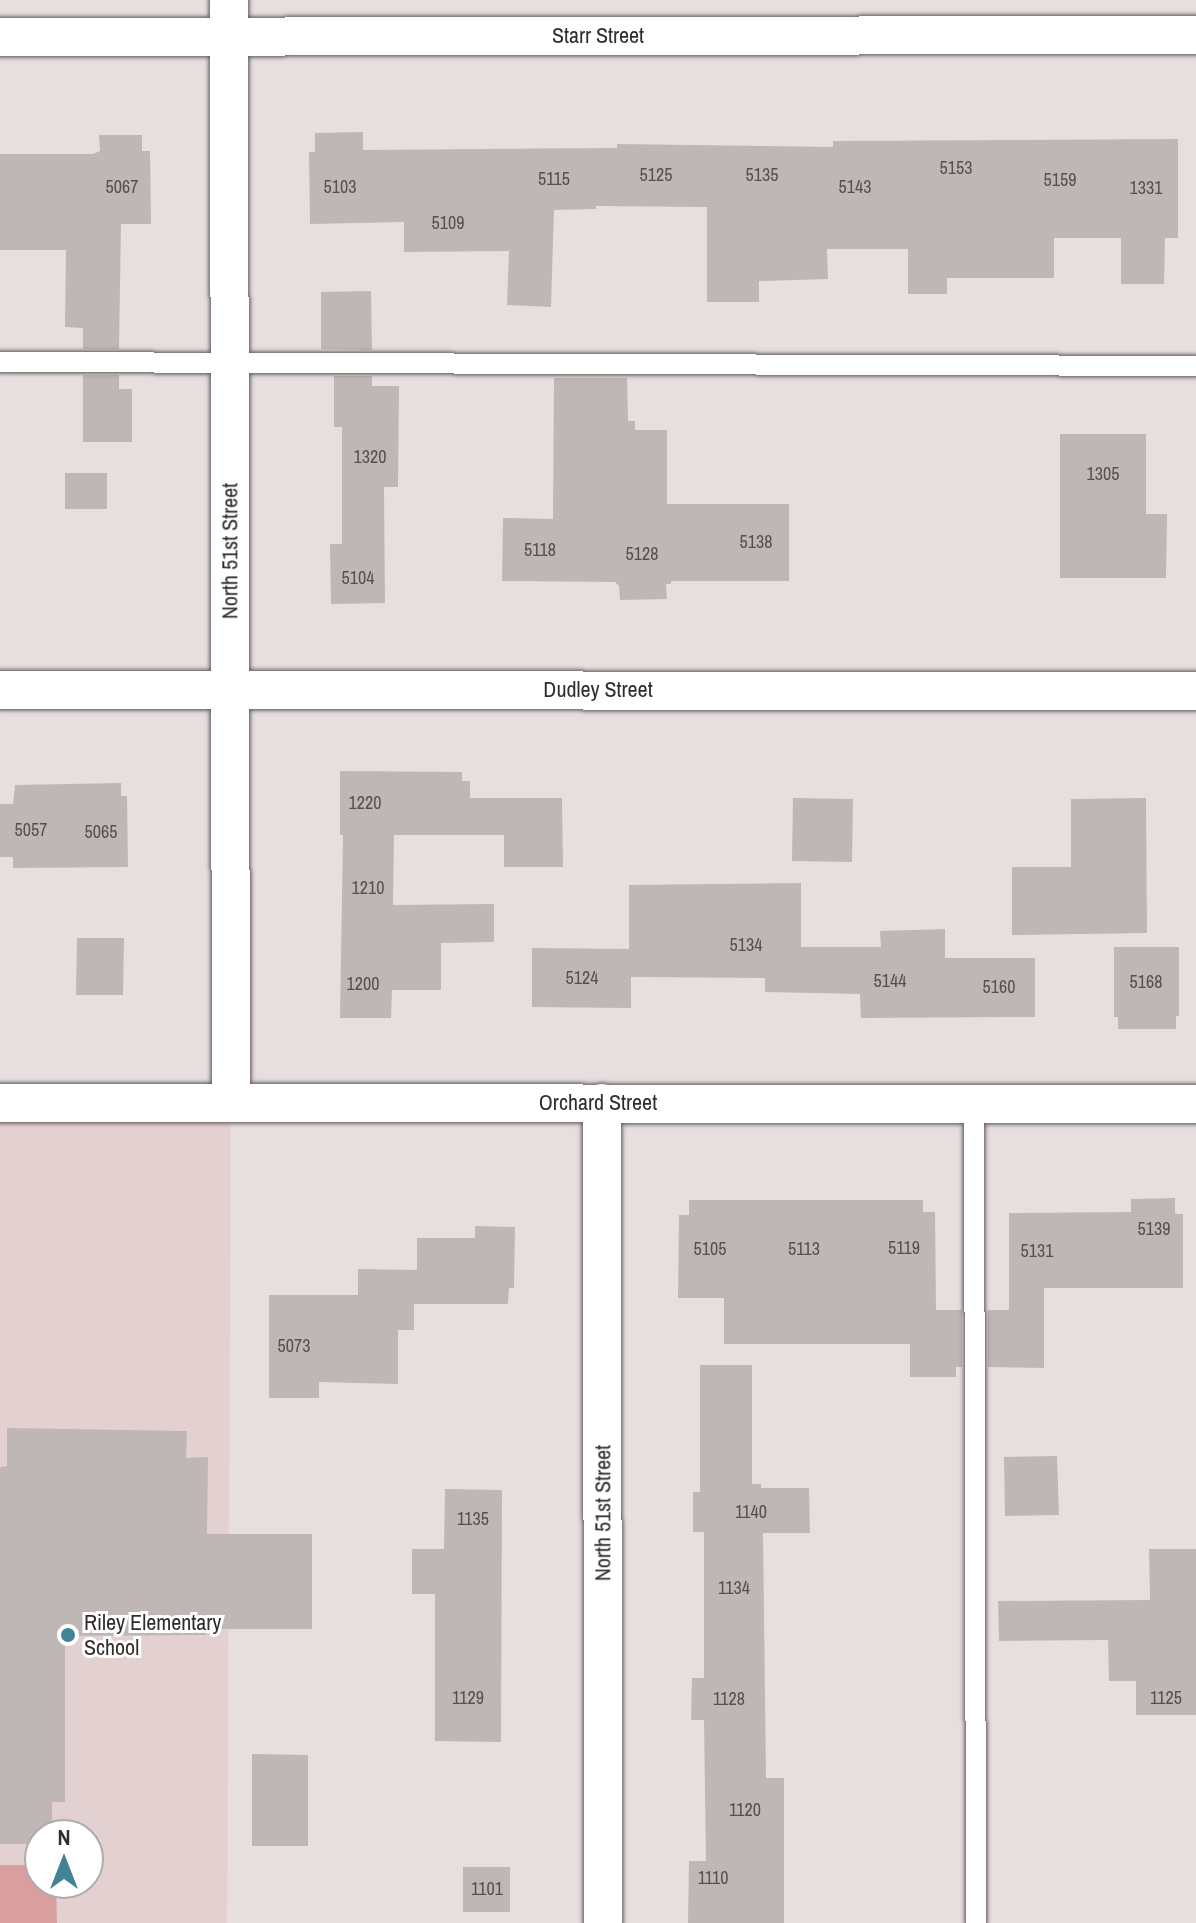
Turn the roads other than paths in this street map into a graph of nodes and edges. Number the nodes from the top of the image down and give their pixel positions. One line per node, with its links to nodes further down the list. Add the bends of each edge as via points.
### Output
1 (229, 18): 2 (street, Starr Street); 3 (street, Starr Street); 5 (street, North 51st Street)
2 (1196, 35)
3 (0, 37)
4 (0, 362): 5 (lane)
5 (228, 362): 6 (lane); 8 (street, North 51st Street)
6 (1196, 366)
7 (0, 690): 8 (street, Dudley Street)
8 (231, 690): 9 (street, Dudley Street); 11 (street, North 51st Street)
9 (1196, 691)
10 (0, 1103): 11 (street, Orchard Street)
11 (231, 1103): 12 (street, Orchard Street)
12 (602, 1103): 13 (street, Orchard Street); 15 (street, North 51st Street)
13 (974, 1104): 14 (street, Orchard Street); 16 (lane)
14 (1196, 1104)
15 (603, 1923)
16 (976, 1923)

